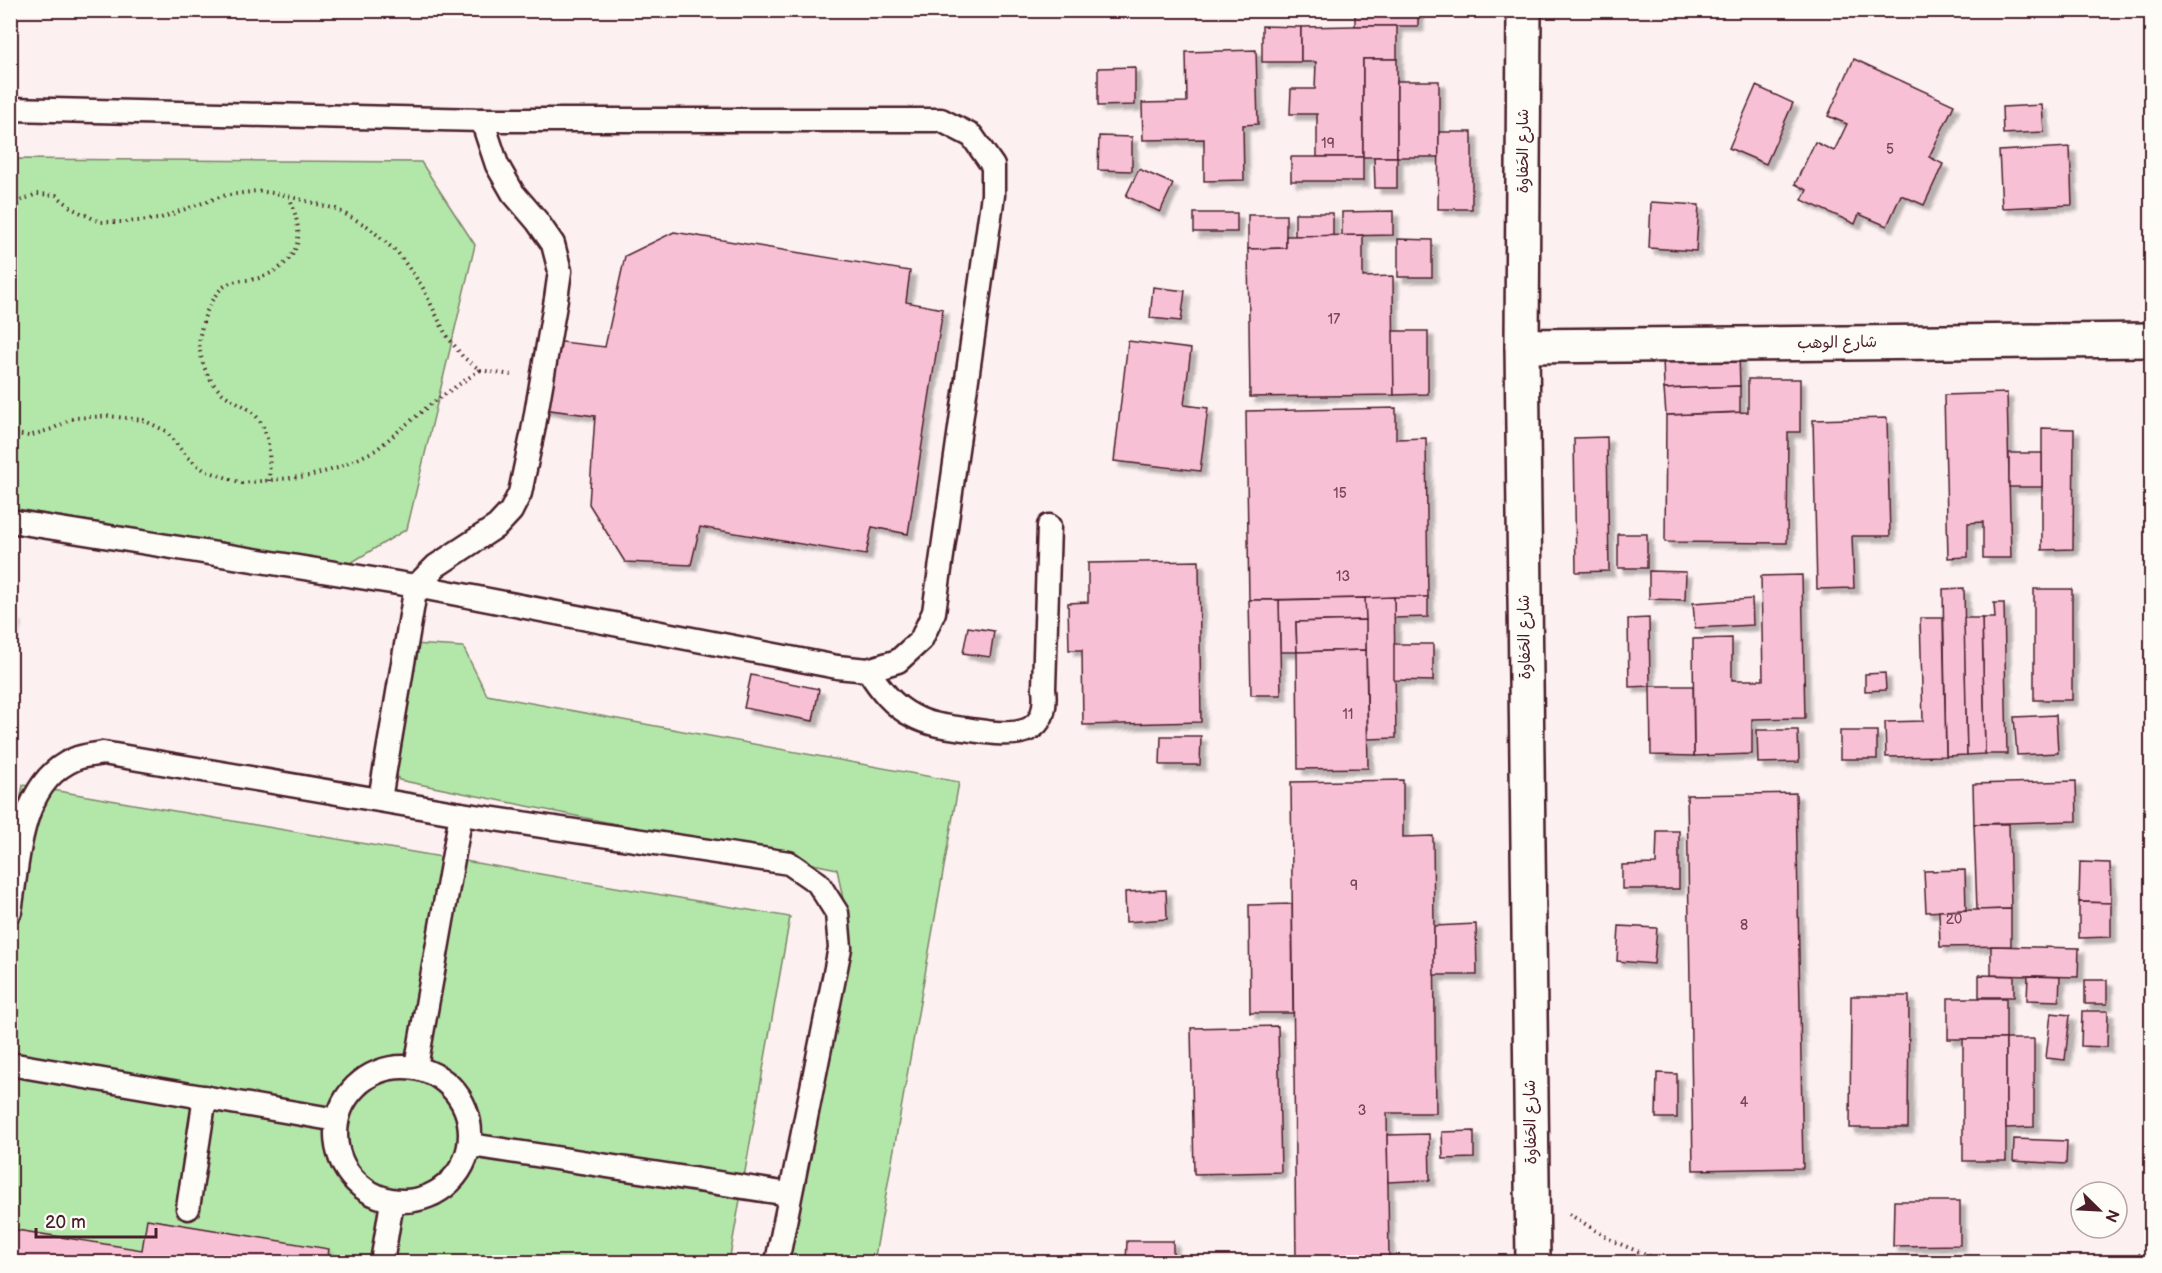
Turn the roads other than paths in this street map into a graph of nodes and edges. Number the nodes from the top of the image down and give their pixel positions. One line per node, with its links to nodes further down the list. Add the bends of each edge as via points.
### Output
1 (1524, 10): 5 (street, شارع الحَفاوة)
2 (10, 109): 3 (lane)
3 (482, 120): 8 (lane, via 502,174 553,244 560,272 558,290 520,493 497,526 436,566); 9 (lane, via 940,120 972,136 993,166 991,207 934,612 921,640 898,661)
4 (2151, 340): 5 (street, شارع الوهب)
5 (1522, 346): 23 (street, شارع الحَفاوة)
6 (10, 521): 8 (lane)
7 (1049, 526): 9 (lane, via 1046,701 1036,723 1027,730 1005,735 930,724 896,705)
8 (416, 586): 9 (lane); 10 (lane)
9 (868, 670)
10 (380, 799): 11 (lane); 12 (lane, via 130,756 103,753 76,758 53,773 35,794 26,820)
11 (461, 814): 14 (lane); 18 (lane, via 789,863 818,882 837,913 840,948)
12 (10, 911)
13 (10, 1064): 15 (lane)
14 (416, 1067): 16 (lane, via 382,1070 362,1082 353,1089); 17 (lane, via 448,1082 468,1110)
15 (205, 1097): 16 (lane); 20 (lane)
16 (337, 1120): 19 (lane, via 338,1156 358,1187)
17 (471, 1145): 18 (lane); 19 (lane, via 456,1178 427,1199)
18 (789, 1194): 22 (lane)
19 (392, 1202): 21 (lane)
20 (188, 1208)
21 (382, 1263)
22 (777, 1263)
23 (1533, 1263)

